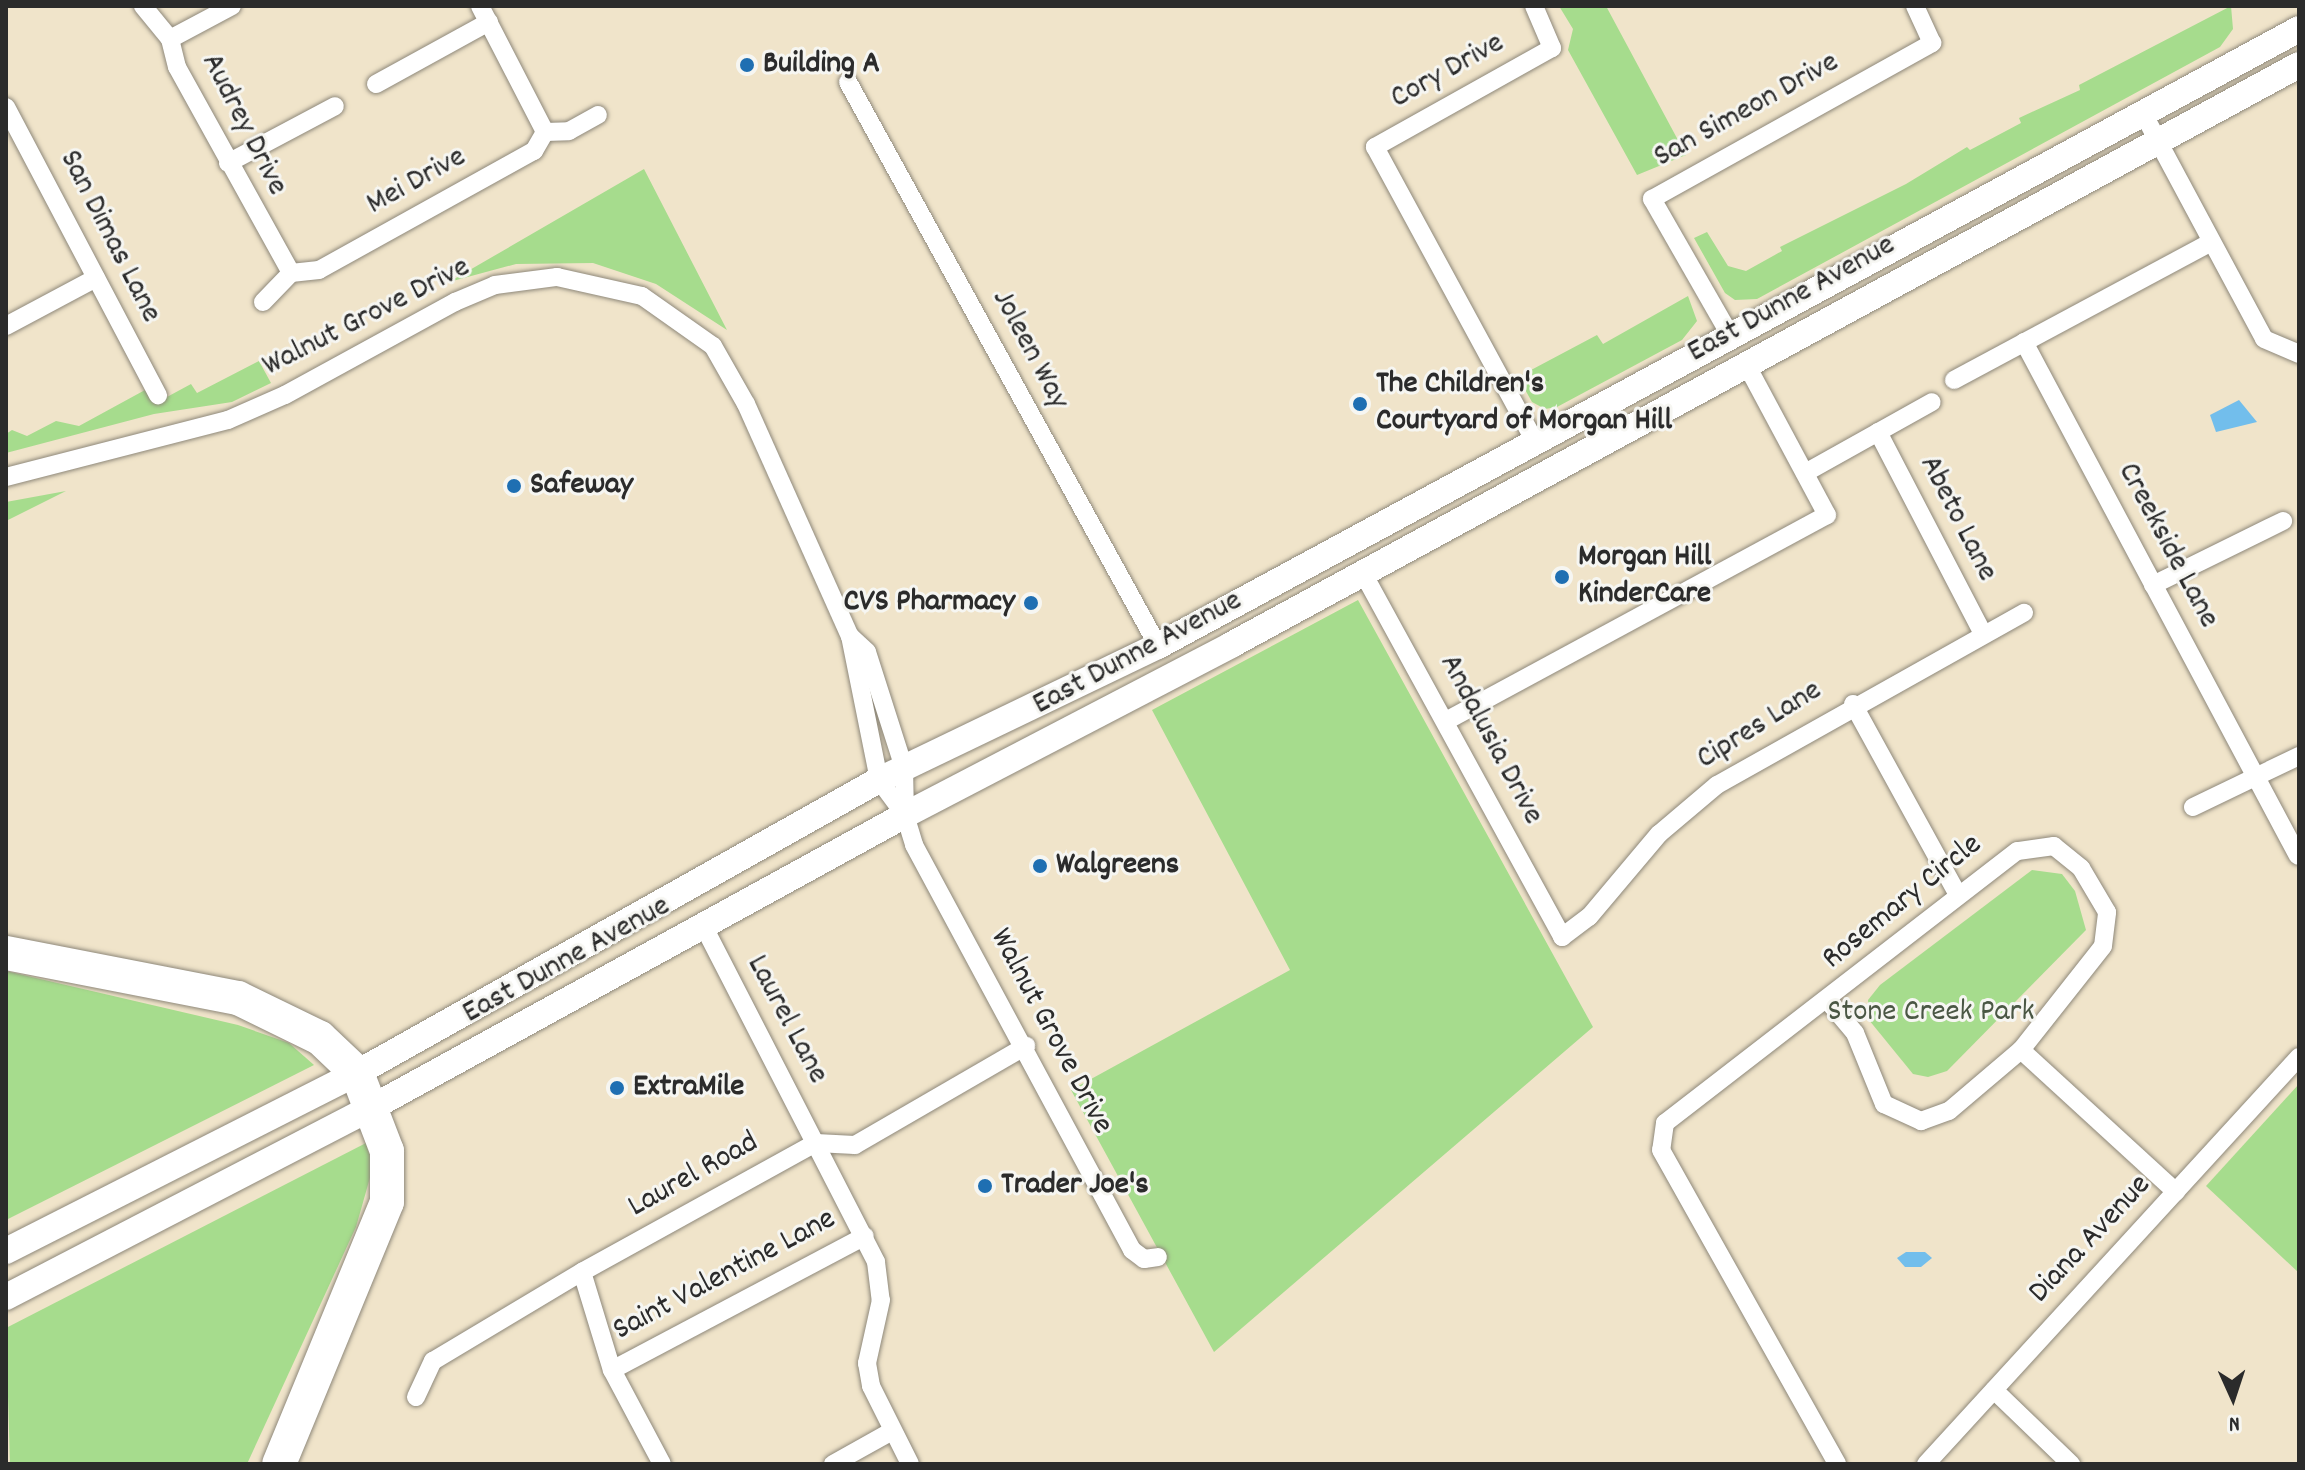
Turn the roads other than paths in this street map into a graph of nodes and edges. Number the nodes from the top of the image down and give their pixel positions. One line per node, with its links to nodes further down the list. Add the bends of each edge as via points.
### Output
1 (143, 6): 7 (street, Audrey Drive)
2 (232, 6): 7 (street)
3 (1534, 6): 32 (street, Cory Drive, via 1552,48 1375,147)
4 (1915, 6): 23 (street, San Simeon Drive, via 1932,43 1652,199)
5 (484, 14): 10 (street); 15 (street)
6 (2299, 29): 13 (main road, East Dunne Avenue)
7 (170, 39): 17 (street, Audrey Drive, via 177,67)
8 (2299, 65): 16 (main road, East Dunne Avenue)
9 (848, 82): 42 (street, Joleen Way)
10 (376, 84)
11 (335, 106): 17 (street)
12 (6, 107): 20 (street, San Dimas Lane)
13 (2143, 113): 16 (street); 23 (main road, East Dunne Avenue)
14 (598, 115): 15 (street, via 569,131)
15 (545, 132): 19 (street, Mei Drive, via 534,151 319,270)
16 (2157, 140): 18 (street); 26 (main road, East Dunne Avenue)
17 (228, 163): 19 (street, Audrey Drive)
18 (2211, 242): 24 (street); 25 (street, via 2264,339)
19 (291, 273): 21 (street)
20 (96, 278): 22 (street); 28 (street, San Dimas Lane)
21 (263, 302)
22 (6, 326)
23 (1730, 335): 31 (main road, via 1729,353 1631,407); 32 (main road, East Dunne Avenue)
24 (2024, 342): 27 (street); 38 (street, Creekside Lane)
25 (2299, 354)
26 (1746, 364): 31 (main road, East Dunne Avenue); 33 (street)
27 (1954, 380)
28 (158, 395)
29 (1932, 402): 30 (street)
30 (1878, 432): 33 (street); 40 (street, Abeto Lane)
31 (1613, 436): 37 (main road, East Dunne Avenue)
32 (1535, 442): 35 (main road, East Dunne Avenue)
33 (1805, 473): 45 (street, via 1827,515)
34 (6, 477): 41 (street, Walnut Grove Drive, via 228,420 495,285 528,278 580,279 642,296 713,346 746,404)
35 (1420, 504): 37 (main road, via 1411,525 1371,552); 42 (main road, East Dunne Avenue)
36 (2283, 521): 38 (street)
37 (1363, 573): 43 (main road, East Dunne Avenue); 45 (street, Andalusia Drive)
38 (2153, 585): 49 (street, Creekside Lane)
39 (2024, 613): 40 (street, Cipres Lane)
40 (1983, 634): 44 (street, Cipres Lane)
41 (850, 636): 48 (street, Walnut Grove Drive, via 867,652); 50 (street, Walnut Grove Drive)
42 (1158, 646): 43 (main road, via 1176,654 1200,646); 46 (main road, via 1145,673 1081,707); 48 (main road, East Dunne Avenue)
43 (1221, 650): 46 (main road, East Dunne Avenue)
44 (1853, 704): 54 (street); 56 (street, Cipres Lane, via 1717,785 1659,834 1589,917)
45 (1446, 721): 56 (street, Andalusia Drive)
46 (1069, 730): 52 (main road, East Dunne Avenue)
47 (2299, 756): 49 (street)
48 (904, 768): 50 (main road, East Dunne Avenue); 52 (street, Walnut Grove Drive)
49 (2256, 778): 51 (street); 53 (street, Creekside Lane)
50 (879, 780): 52 (street, Walnut Grove Drive); 62 (main road, East Dunne Avenue)
51 (2193, 807)
52 (905, 815): 55 (main road, East Dunne Avenue); 59 (street, Walnut Grove Drive, via 914,845)
53 (2298, 856)
54 (1958, 895): 58 (street, Rosemary Circle); 60 (street, Rosemary Circle, via 2017,851 2054,846 2081,868 2107,912 2103,946)
55 (703, 925): 63 (main road, East Dunne Avenue); 64 (street, Laurel Lane)
56 (1562, 937)
57 (6, 953): 62 (highway, via 238,998 320,1038)
58 (1828, 1001): 60 (street, Rosemary Circle, via 1855,1033 1884,1104 1921,1121 1949,1111); 79 (street, Rosemary Circle, via 1710,1084 1665,1123 1661,1150)
59 (1026, 1046): 64 (street, via 855,1145); 68 (street, Walnut Grove Drive, via 1132,1250 1144,1259)
60 (2021, 1050): 65 (street)
61 (2299, 1057): 65 (street, Diana Avenue)
62 (357, 1073): 63 (highway); 67 (main road, East Dunne Avenue)
63 (371, 1108): 70 (main road, East Dunne Avenue); 75 (highway, via 381,1126 389,1175 381,1224)
64 (816, 1143): 66 (street, Laurel Lane); 69 (street, Laurel Road)
65 (2176, 1192): 72 (street, Diana Avenue)
66 (865, 1236): 71 (street, Saint Valentine Lane); 74 (street, Laurel Lane, via 876,1262 881,1300 867,1363 871,1386)
67 (6, 1251)
68 (1158, 1257)
69 (582, 1272): 71 (street, via 591,1316); 73 (street, Laurel Road, via 433,1361)
70 (6, 1297)
71 (612, 1370): 76 (street)
72 (1994, 1390): 80 (street, Diana Avenue); 81 (street)
73 (416, 1397)
74 (892, 1431): 77 (street); 78 (street, Laurel Lane)
75 (279, 1464)
76 (662, 1464)
77 (833, 1464)
78 (910, 1464)
79 (1837, 1464)
80 (1926, 1464)
81 (2071, 1464)

